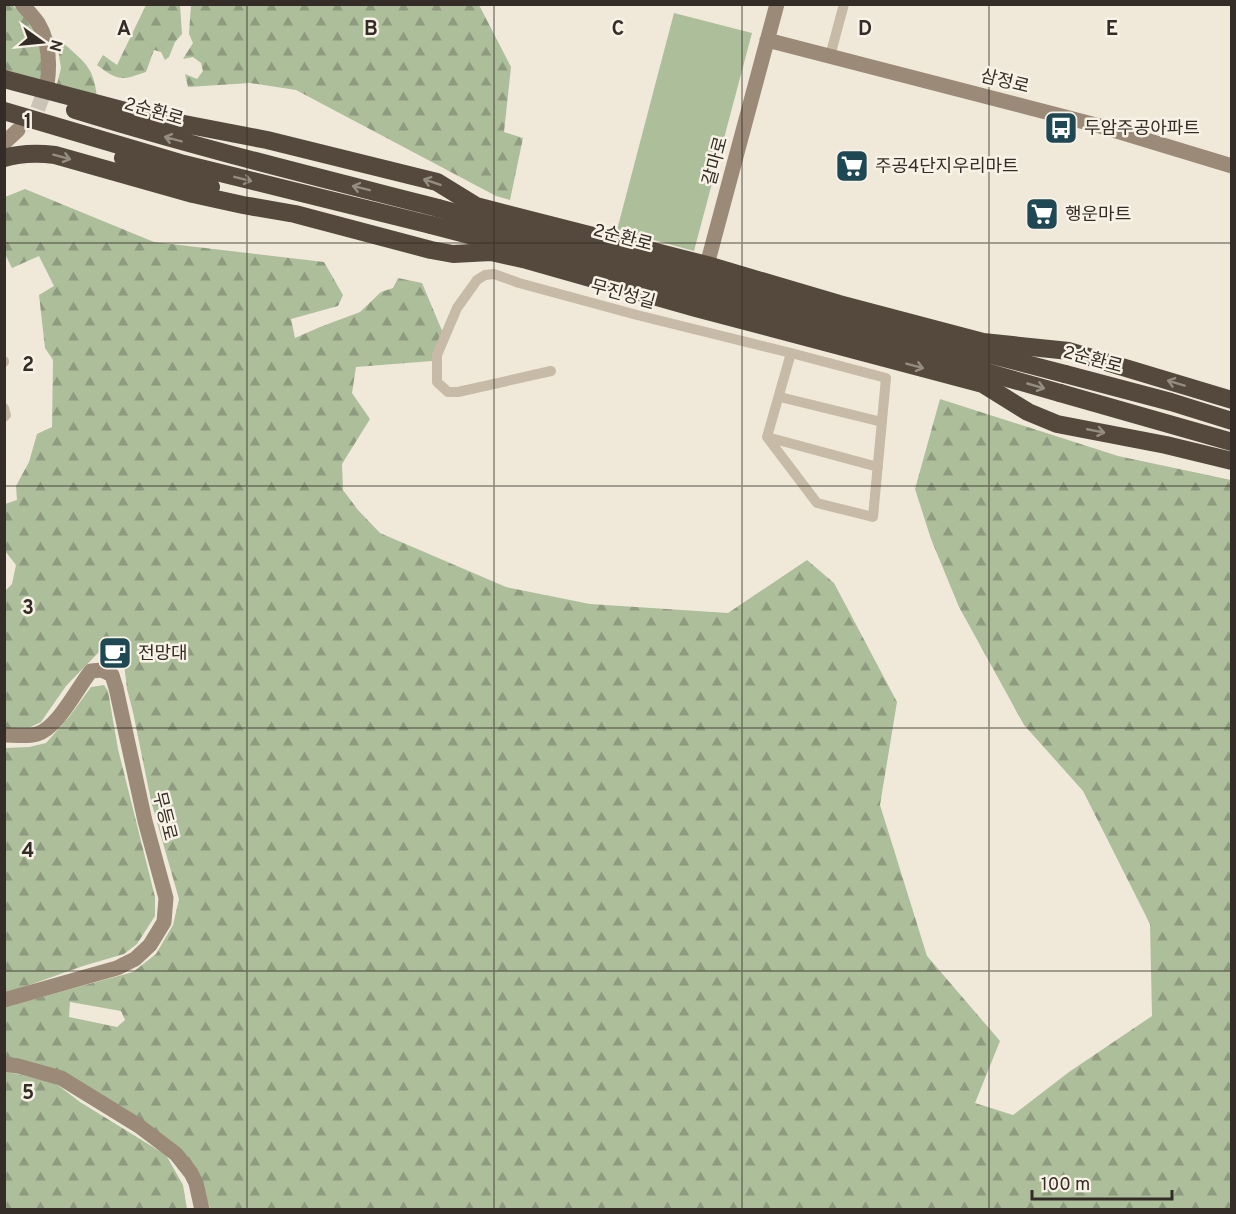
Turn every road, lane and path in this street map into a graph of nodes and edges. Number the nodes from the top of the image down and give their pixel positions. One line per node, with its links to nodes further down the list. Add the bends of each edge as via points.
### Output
1 (22, 4): 7 (street, via 44,37 49,67)
2 (777, 4): 4 (street, 갈마로)
3 (844, 4): 5 (street)
4 (767, 40): 5 (street, 삼정로); 20 (street, 갈마로)
5 (830, 57): 12 (street, 삼정로, via 1100,126)
6 (4, 79): 13 (highway, one-way to 6, via 437,182 267,140 148,117)
7 (47, 85)
8 (4, 88): 15 (highway, 2순환로, one-way to 8)
9 (11, 118): 10 (street); 14 (highway, via 173,176 284,207); 15 (highway, 2순환로, one-way to 15, via 180,163)
10 (4, 143)
11 (4, 158): 14 (highway, one-way to 14, via 55,155 198,196)
12 (1232, 166)
13 (467, 200): 16 (highway, via 458,243 448,249); 20 (highway, via 476,206)
14 (295, 214): 16 (highway)
15 (435, 217): 37 (highway, 2순환로, bridge, via 648,265); 40 (highway, 2순환로, one-way to 40, bridge)
16 (431, 250): 17 (highway)
17 (469, 254): 18 (highway, via 491,252); 19 (highway, via 511,245)
18 (549, 266): 19 (highway); 25 (highway)
19 (609, 266): 22 (highway)
20 (707, 266): 21 (highway); 22 (street, 갈마로)
21 (730, 272): 23 (highway); 24 (highway)
22 (701, 289): 23 (highway); 25 (street, 갈마로)
23 (766, 304): 26 (highway)
24 (838, 304): 26 (highway); 28 (highway)
25 (696, 308): 27 (street, 갈마로); 33 (highway, one-way to 33, via 983,384)
26 (790, 310): 28 (highway, via 928,342)
27 (691, 328): 30 (street, 무진성길); 31 (street, 무진성길, via 494,274 477,280 458,308 437,355 437,382 448,392 458,392)
28 (992, 343): 29 (highway)
29 (1015, 346): 33 (highway, via 1005,370); 34 (highway, one-way to 29, via 1069,351)
30 (791, 353): 32 (street); 38 (street, 무진성길, via 886,378)
31 (551, 371)
32 (780, 397): 38 (street); 39 (street)
33 (1008, 399): 41 (highway, one-way to 41, via 1057,424)
34 (1232, 400)
35 (4, 408): 36 (street)
36 (4, 417)
37 (1232, 421)
38 (882, 422): 42 (street, 무진성길)
39 (767, 437): 42 (street); 42 (street, 무진성길, via 817,503 873,517)
40 (1232, 442)
41 (1232, 461)
42 (878, 467)
43 (4, 735): 44 (street, 무등로, via 38,734 50,728 91,671 102,670 112,675 166,898 164,922 150,945 135,959 117,968)
44 (4, 1000)
45 (4, 1064): 46 (street, via 61,1078 139,1126 176,1154 196,1183)
46 (202, 1209)

